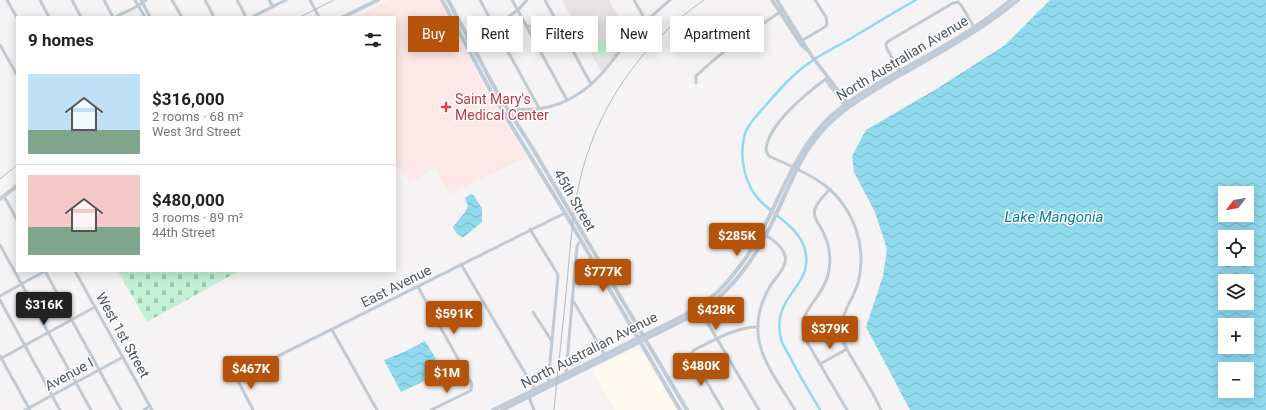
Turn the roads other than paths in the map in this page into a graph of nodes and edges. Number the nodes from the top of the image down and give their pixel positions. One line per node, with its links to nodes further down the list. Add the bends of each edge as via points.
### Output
1 (7, 0): 30 (street)
2 (40, 0): 31 (street)
3 (72, 0): 32 (street)
4 (104, 0): 33 (street)
5 (172, 0): 37 (street)
6 (205, 0): 38 (street)
7 (237, 0): 39 (street)
8 (270, 0): 27 (street)
9 (286, 0): 27 (street)
10 (310, 0): 41 (street)
11 (378, 0): 42 (main road)
12 (442, 0): 66 (main road, 45th Street)
13 (448, 0): 51 (main road, 45th Street)
14 (480, 0): 43 (street)
15 (512, 0): 28 (street)
16 (527, 0): 28 (street)
17 (545, 0): 45 (street)
18 (634, 0): 46 (street)
19 (772, 0): 29 (street)
20 (777, 0): 29 (street)
21 (815, 0): 52 (street, via 827,22 825,27)
22 (1012, 0): 50 (main road, North Australian Avenue)
23 (1018, 0): 50 (main road, North Australian Avenue, via 1000,15)
24 (143, 1): 26 (street); 36 (street)
25 (668, 1): 47 (street)
26 (136, 4): 34 (street); 35 (street)
27 (273, 6): 40 (street)
28 (518, 10): 44 (street); 48 (street)
29 (781, 11): 52 (street); 61 (street, via 720,54 696,76)
30 (16, 16)
31 (48, 16)
32 (80, 16)
33 (113, 16)
34 (116, 16)
35 (144, 16)
36 (150, 16)
37 (181, 16)
38 (213, 16)
39 (245, 16)
40 (254, 16)
41 (318, 16)
42 (345, 16)
43 (489, 16)
44 (509, 16)
45 (554, 16)
46 (643, 16)
47 (652, 16)
48 (526, 26): 49 (street); 63 (street)
49 (531, 26)
50 (975, 29): 59 (main road, North Australian Avenue); 59 (street, via 961,5 956,2 901,33 886,45)
51 (467, 38)
52 (801, 42): 60 (street)
53 (0, 45): 58 (street)
54 (474, 52): 66 (main road, 45th Street)
55 (508, 52): 65 (street)
56 (574, 52): 62 (street)
57 (619, 52): 62 (street)
58 (16, 73)
59 (901, 73): 64 (main road, North Australian Avenue)
60 (827, 78): 64 (street); 67 (street, via 792,108 768,141 768,155)
61 (696, 83)
62 (592, 84): 63 (street)
63 (567, 100): 65 (street)
64 (847, 105): 67 (main road, North Australian Avenue, via 820,133)
65 (539, 108): 66 (street)
66 (507, 113): 72 (main road, 45th Street); 95 (main road, 45th Street, via 533,149)
67 (794, 168): 69 (street); 75 (main road, North Australian Avenue)
68 (16, 187): 70 (main road)
69 (830, 189): 99 (street, via 849,213 860,247 858,281 843,316 842,336); 103 (street, via 814,211 830,253 829,271 823,287 806,312 803,324 805,339)
70 (4, 196): 71 (main road); 73 (street)
71 (0, 200)
72 (565, 213): 74 (street, East Avenue); 76 (main road, 45th Street)
73 (16, 218)
74 (530, 230): 78 (street, East Avenue); 97 (street, via 558,276)
75 (764, 234): 88 (main road, North Australian Avenue, via 725,285); 89 (main road, North Australian Avenue, via 752,257 729,287); 92 (street, via 781,248 785,262 762,301)
76 (581, 240): 85 (street, via 577,246); 95 (main road, 45th Street)
77 (0, 246): 82 (street)
78 (461, 264): 83 (street, East Avenue); 108 (street)
79 (43, 272): 82 (street)
80 (46, 272): 91 (street)
81 (77, 272): 87 (street, West 1st Street)
82 (21, 284): 84 (street); 94 (street)
83 (418, 287): 93 (street, East Avenue); 122 (street, via 472,380 468,392)
84 (0, 296)
85 (572, 299): 100 (street); 105 (street)
86 (0, 300): 98 (street)
87 (95, 307): 91 (street); 101 (street, West 1st Street)
88 (698, 307): 89 (street); 95 (main road, North Australian Avenue)
89 (701, 311): 95 (main road, North Australian Avenue); 96 (street)
90 (534, 312): 97 (street)
91 (71, 319): 94 (street); 104 (street)
92 (758, 327): 96 (street, via 739,329); 130 (street, via 764,357)
93 (332, 330): 120 (street, East Avenue, via 236,377); 121 (street)
94 (48, 333): 98 (street); 106 (street)
95 (642, 339): 100 (main road, North Australian Avenue); 107 (main road, North Australian Avenue); 126 (main road, 45th Street); 127 (main road, 45th Street)
96 (717, 339): 114 (street, via 694,350 692,357); 129 (street)
97 (551, 340): 107 (street)
98 (25, 346): 102 (street); 109 (street)
99 (847, 349): 103 (street); 132 (street)
100 (605, 355): 105 (main road, North Australian Avenue)
101 (123, 357): 104 (street, Avenue I); 112 (street, West 1st Street)
102 (0, 358): 113 (street)
103 (820, 364): 131 (street)
104 (99, 370): 106 (street, Avenue I); 118 (street)
105 (566, 374): 107 (main road, North Australian Avenue)
106 (75, 383): 109 (street, Avenue I); 117 (street)
107 (548, 385): 108 (main road, North Australian Avenue)
108 (536, 391): 110 (main road, North Australian Avenue); 111 (main road, North Australian Avenue)
109 (52, 396): 113 (street, Avenue I); 116 (street)
110 (528, 397): 111 (main road, North Australian Avenue); 125 (street)
111 (507, 405): 123 (main road, North Australian Avenue); 124 (main road, North Australian Avenue)
112 (151, 408): 119 (street)
113 (29, 409): 115 (street, Avenue I)
114 (722, 409): 128 (street)
115 (25, 410)
116 (60, 410)
117 (91, 410)
118 (121, 410)
119 (144, 410)
120 (253, 410)
121 (377, 410)
122 (431, 410)
123 (493, 410)
124 (502, 410)
125 (534, 410)
126 (680, 410)
127 (687, 410)
128 (718, 410)
129 (759, 410)
130 (795, 410)
131 (847, 410)
132 (881, 410)

